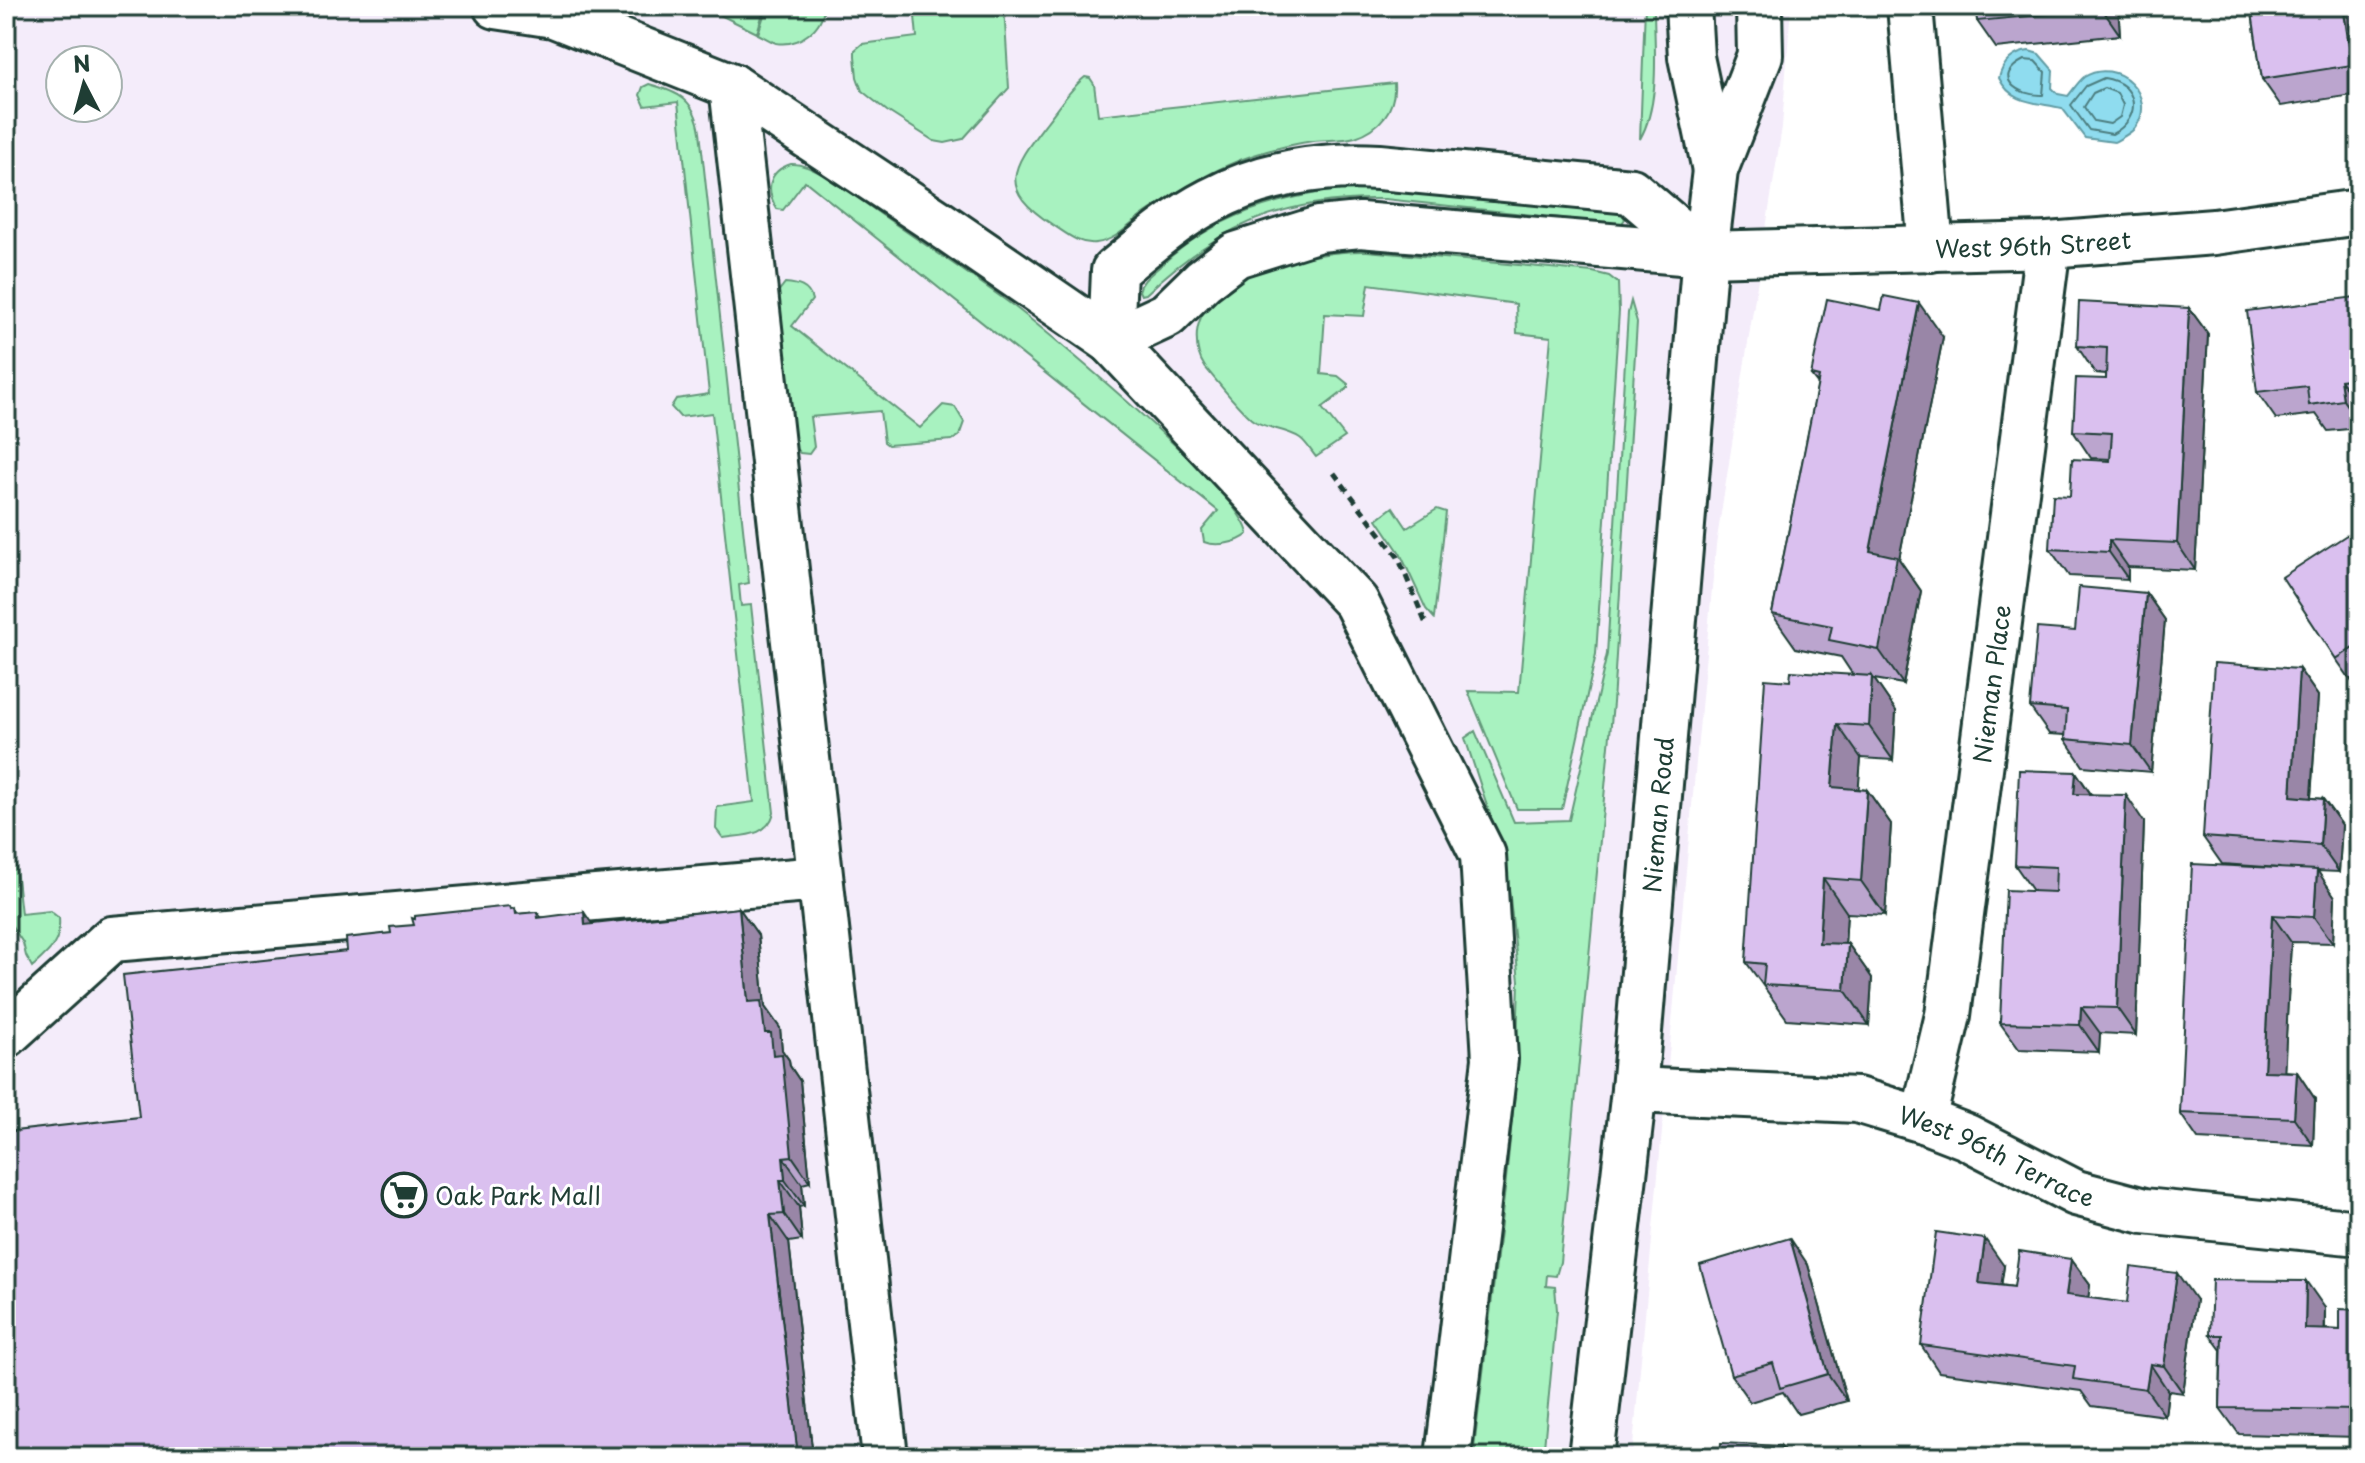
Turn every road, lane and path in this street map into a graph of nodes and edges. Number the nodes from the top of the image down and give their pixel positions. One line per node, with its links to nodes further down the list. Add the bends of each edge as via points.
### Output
1 (496, 6): 5 (street, via 554,15)
2 (1688, 6): 6 (street, Nieman Road, via 1691,57)
3 (1759, 6): 6 (street, Nieman Road, via 1760,55)
4 (1910, 6): 9 (street)
5 (732, 86): 11 (street); 14 (street)
6 (1715, 170): 10 (street, Nieman Road)
7 (2359, 212): 8 (street, West 96th Street, via 2214,232)
8 (2048, 245): 9 (street, West 96th Street); 17 (street, Nieman Place, via 1948,1015)
9 (1931, 249): 10 (street, West 96th Street)
10 (1705, 254): 11 (street, West 96th Street, via 1360,225 1319,229 1236,255 1167,315); 11 (street, via 1631,191 1379,167 1318,168 1263,180 1211,200 1114,271); 16 (street, Nieman Road)
11 (1111, 341): 20 (street, via 1356,602 1483,855 1495,1059)
12 (1334, 473): 13 (path, via 1398,557)
13 (1426, 624)
14 (820, 879): 15 (street, via 112,939); 19 (street)
15 (6, 1035)
16 (1634, 1090): 17 (street, West 96th Terrace, via 1857,1100); 21 (street, Nieman Road)
17 (1923, 1120): 18 (street, West 96th Terrace, via 2076,1193 2144,1211)
18 (2359, 1233)
19 (885, 1457)
20 (1448, 1457)
21 (1591, 1457)

